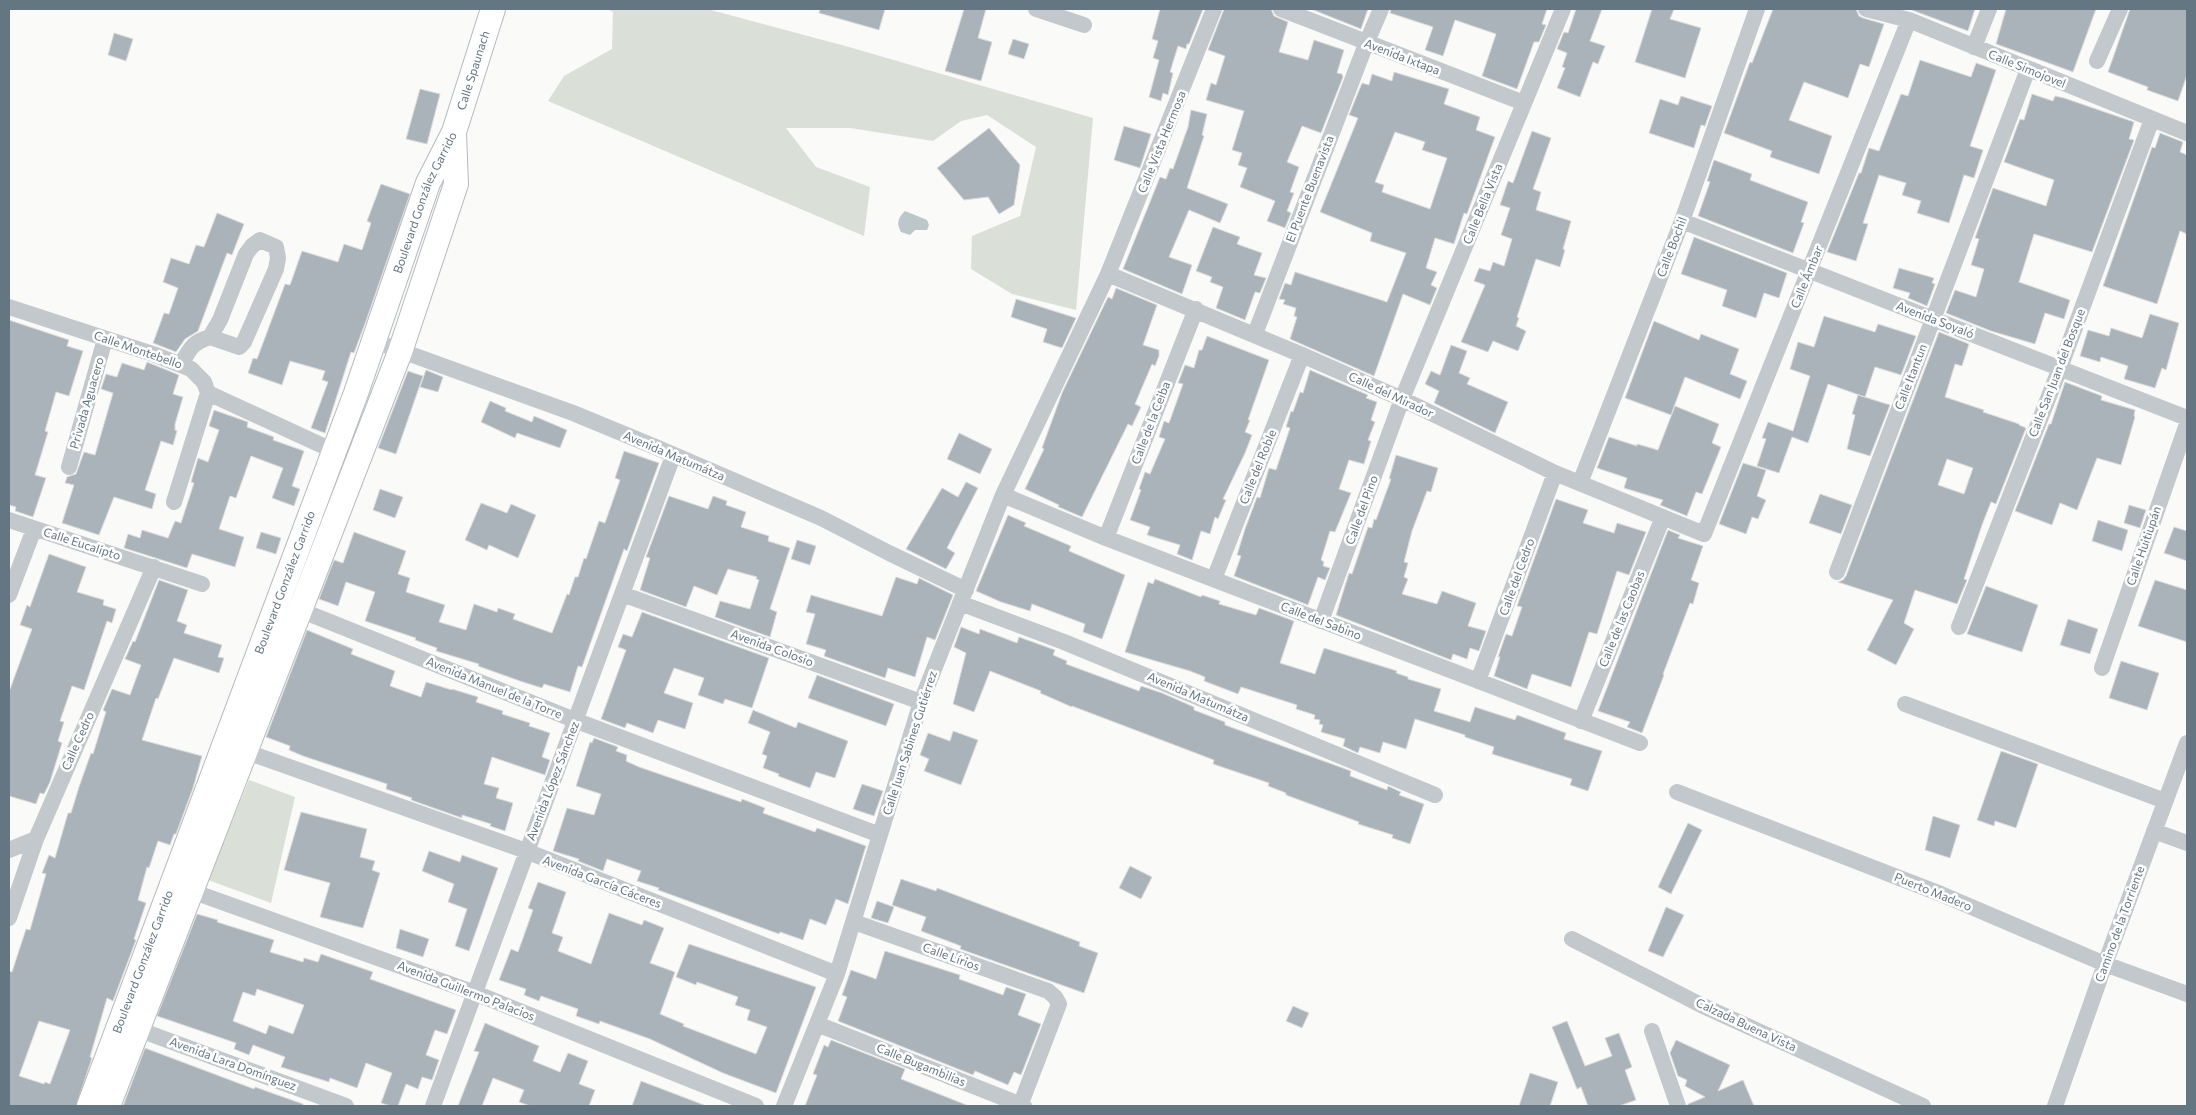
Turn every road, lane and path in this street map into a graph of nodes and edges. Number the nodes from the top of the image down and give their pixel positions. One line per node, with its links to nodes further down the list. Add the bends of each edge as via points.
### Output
1 (493, 9): 19 (street, Calle Spaunach)
2 (1036, 9): 12 (street)
3 (1214, 9): 23 (street, Calle Vista Hermosa)
4 (1280, 9): 13 (street, Avenida Ixtapa)
5 (1381, 9): 13 (street, El Puente Buenavista)
6 (1563, 9): 17 (street, Calle Bella Vista)
7 (1757, 9): 21 (street, Calle Bochil)
8 (1866, 9): 11 (street, Calle Simojovel)
9 (1989, 9): 14 (street)
10 (2120, 9): 15 (street)
11 (1909, 20): 14 (street, Calle Simojovel); 22 (street, Calle Ámbar)
12 (1084, 25)
13 (1366, 44): 17 (street, Avenida Ixtapa); 27 (street, El Puente Buenavista)
14 (1974, 47): 16 (street, Calle Simojovel)
15 (2097, 61)
16 (2028, 69): 18 (street, Calle Simojovel); 26 (street, Calle Itantun)
17 (1524, 104): 36 (street, Calle Bella Vista)
18 (2152, 119): 20 (street, Calle Simojovel); 34 (street, Calle San Juan del Bosque)
19 (454, 132): 30 (street, Boulevard González Garrido, via 428,183); 31 (street, Boulevard González Garrido, via 456,184)
20 (2187, 133)
21 (1682, 221): 22 (street, Avenida Soyaló); 43 (street, Calle Bochil)
22 (1809, 272): 26 (street, Avenida Soyaló); 49 (street, Calle Ámbar)
23 (1108, 274): 25 (street, Calle del Mirador); 44 (street, Calle Juan Sabines Gutiérrez)
24 (9, 307): 29 (street, Calle Montebello)
25 (1196, 309): 27 (street, Calle del Mirador); 50 (street, Calle de la Ceiba)
26 (1933, 319): 34 (street, Avenida Soyaló); 52 (street, Calle Itantun)
27 (1254, 334): 32 (street, Calle del Mirador)
28 (210, 337): 28 (street, via 246,254 260,240 276,246 276,270 244,342 239,347); 33 (street, via 199,339)
29 (105, 338): 33 (street, Calle Montebello); 41 (street, Privada Aguacero)
30 (374, 341): 31 (street, Avenida Matumátza); 39 (street, Boulevard González Garrido)
31 (400, 352): 40 (street, Avenida Matumátza, via 573,413); 59 (street, Boulevard González Garrido)
32 (1302, 355): 36 (street, Calle del Mirador); 53 (street, Calle del Roble)
33 (181, 364): 35 (street, Calle Montebello, via 204,382)
34 (2060, 368): 37 (street, Avenida Soyaló); 61 (street, Calle San Juan del Bosque)
35 (208, 393): 39 (street); 45 (street)
36 (1402, 399): 42 (street, Calle del Mirador); 60 (street, Calle del Pino)
37 (2187, 418)
38 (2187, 424): 62 (street, Calle Huitiupán)
39 (334, 452): 58 (street, Boulevard González Garrido)
40 (673, 456): 55 (street, Avenida López Sánchez); 57 (street, Avenida Matumátza, via 821,518)
41 (68, 467)
42 (1555, 473): 43 (street, Calle del Mirador); 63 (street, Calle del Cedro)
43 (1580, 483): 46 (street, Calle del Mirador)
44 (1004, 496): 50 (street, Calle del Sabino); 57 (street, Calle Juan Sabines Gutiérrez)
45 (174, 502)
46 (1663, 518): 49 (street, Calle del Mirador); 67 (street, Calle de las Caobas)
47 (9, 520): 48 (street, Calle Eucalipto)
48 (34, 529): 51 (street, Calle Eucalipto); 56 (street)
49 (1704, 534)
50 (1106, 538): 53 (street, Calle del Sabino)
51 (154, 567): 54 (street, Calle Eucalipto); 76 (street, Calle Cedro)
52 (1837, 572)
53 (1214, 579): 60 (street, Calle del Sabino)
54 (202, 584)
55 (622, 594): 64 (street, Avenida Colosio); 66 (street, Avenida López Sánchez)
56 (9, 595)
57 (963, 597): 64 (street, Calle Juan Sabines Gutiérrez); 72 (street, Avenida Matumátza)
58 (278, 602): 59 (street, Avenida Manuel de la Torre); 70 (street, Boulevard González Garrido)
59 (300, 610): 66 (street, Avenida Manuel de la Torre); 70 (street, Boulevard González Garrido)
60 (1321, 621): 63 (street, Calle del Sabino)
61 (1959, 626)
62 (2102, 668)
63 (1478, 681): 67 (street, Calle del Sabino)
64 (921, 702): 75 (street, Calle Juan Sabines Gutiérrez)
65 (1905, 704): 73 (street)
66 (577, 721): 75 (street, Avenida Manuel de la Torre); 79 (street, Avenida López Sánchez)
67 (1581, 721): 68 (street, Calle del Sabino)
68 (1640, 743)
69 (2187, 743): 73 (street, Camino de la Torriente)
70 (235, 748): 79 (street, Avenida García Cáceres); 80 (street, Boulevard González Garrido)
71 (1677, 792): 84 (street, Puerto Madero, via 1941,894)
72 (1434, 796)
73 (2165, 801): 74 (street, Camino de la Torriente)
74 (2154, 831): 77 (street); 84 (street, Camino de la Torriente)
75 (880, 835): 82 (street, Calle Juan Sabines Gutiérrez)
76 (36, 838): 78 (street); 81 (street, Calle Cedro)
77 (2187, 843)
78 (9, 850)
79 (526, 852): 85 (street, Avenida García Cáceres); 86 (street, Avenida López Sánchez)
80 (182, 887): 86 (street, Avenida Guillermo Palacios); 89 (street, Boulevard González Garrido)
81 (9, 918)
82 (854, 922): 85 (street, Calle Juan Sabines Gutiérrez); 97 (street, Calle Lírios, via 1048,991 1055,997 1059,1004)
83 (1572, 938): 99 (street, Calzada Buena Vista, via 1701,1005)
84 (2105, 964): 87 (street, Puerto Madero); 100 (street, Camino de la Torriente)
85 (837, 974): 88 (street, Calle Juan Sabines Gutiérrez)
86 (475, 993): 94 (street, Avenida López Sánchez); 95 (street, Avenida Guillermo Palacios)
87 (2187, 994)
88 (818, 1024): 96 (street, Calle Juan Sabines Gutiérrez); 97 (street, Calle Bugambilias)
89 (129, 1025): 91 (street, Boulevard González Garrido); 92 (street, Boulevard González Garrido); 93 (street, Avenida Lara Domínguez)
90 (1652, 1031): 98 (street)
91 (89, 1106)
92 (108, 1106)
93 (346, 1106)
94 (433, 1106)
95 (756, 1106)
96 (784, 1106)
97 (1022, 1106)
98 (1678, 1106)
99 (1923, 1106)
100 (2055, 1106)

